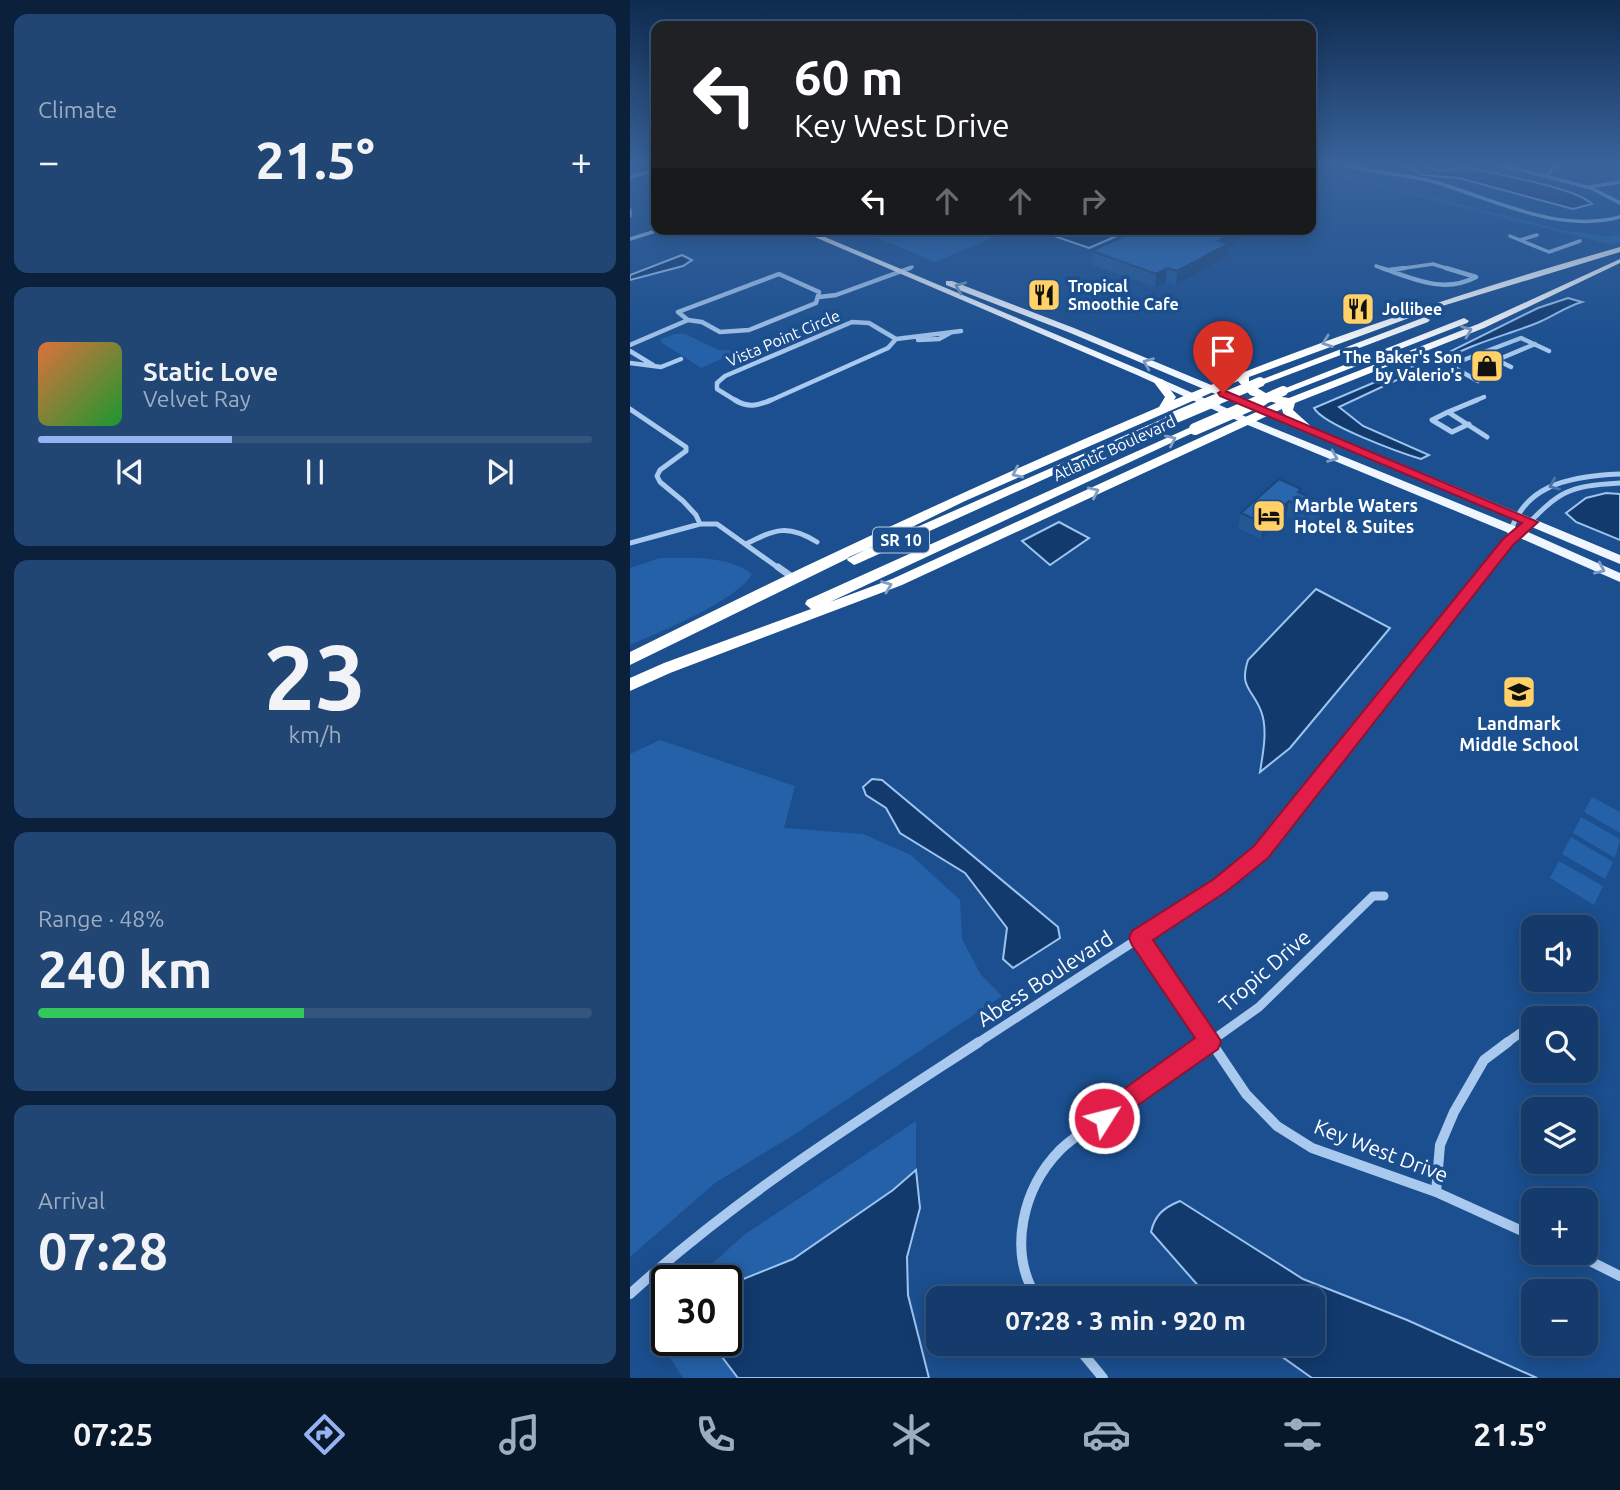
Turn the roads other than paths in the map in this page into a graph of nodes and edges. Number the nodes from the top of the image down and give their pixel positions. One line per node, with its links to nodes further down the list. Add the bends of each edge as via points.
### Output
1 (651, 232): 6 (street)
2 (1537, 234): 7 (street)
3 (813, 235): 17 (main road)
4 (835, 235): 14 (main road)
5 (1510, 236): 7 (street)
6 (630, 239)
7 (1519, 240): 8 (street, via 1549,252)
8 (1580, 241)
9 (1620, 249): 10 (highway, Atlantic Boulevard / SR 10)
10 (1602, 254): 35 (highway, one-way to 35, via 1425,308); 45 (highway, Atlantic Boulevard / SR 10, bridge)
11 (1619, 260): 18 (highway); 21 (highway, Atlantic Boulevard / SR 10); 39 (highway, one-way to 11, via 1488,323)
12 (1453, 263): 15 (street)
13 (1376, 266): 16 (street)
14 (912, 267): 17 (street); 38 (main road, one-way to 14)
15 (1445, 267): 16 (street, via 1423,264); 16 (street, via 1476,277 1448,287)
16 (1389, 270)
17 (900, 272): 19 (street); 36 (main road)
18 (1540, 286)
19 (819, 297): 22 (street, via 816,303 749,330 720,332 702,321); 22 (street, via 819,292 779,274 678,312)
20 (1506, 303): 21 (highway)
21 (1495, 310): 39 (highway, Atlantic Boulevard / SR 10)
22 (688, 320): 25 (street)
23 (907, 338): 23 (street, via 931,340 959,330 945,331); 24 (street, Vista Point Circle)
24 (896, 339): 24 (street, Vista Point Circle, via 869,323 844,324 725,376 717,389 745,406 772,402 887,348)
25 (632, 341)
26 (1535, 344): 28 (street); 29 (street, via 1521,338); 31 (street)
27 (630, 351): 33 (street)
28 (1549, 351)
29 (1483, 353): 31 (street); 37 (street, via 1453,365)
30 (681, 359): 33 (street)
31 (1497, 360): 34 (street)
32 (630, 363): 33 (street)
33 (656, 367)
34 (1511, 367)
35 (1243, 374): 38 (highway); 39 (highway, via 1244,384 1254,393 1270,399)
36 (1158, 381): 40 (main road); 45 (highway, via 1171,397)
37 (1478, 381)
38 (1211, 388): 40 (highway); 43 (main road)
39 (1287, 396): 43 (highway); 48 (highway, via 1287,411); 66 (highway, Atlantic Boulevard / SR 10, one-way to 39, bridge, via 1195,429)
40 (1192, 397): 45 (highway); 46 (main road)
41 (1484, 397): 44 (street)
42 (630, 409): 55 (street, via 686,447 657,477)
43 (1268, 412): 46 (highway); 48 (main road)
44 (1448, 412): 47 (street); 47 (street, via 1432,420 1452,432)
45 (1168, 414): 50 (highway, via 1185,410 1202,417 1210,428); 63 (highway, one-way to 63); 65 (highway, Atlantic Boulevard / SR 10)
46 (1247, 421): 50 (highway); 56 (main road, one-way to 56)
47 (1469, 424): 49 (street)
48 (1309, 430): 53 (main road)
49 (1487, 437)
50 (1207, 440): 66 (highway, one-way to 50, via 897,582)
51 (1620, 474): 53 (street, one-way to 53, via 1587,475 1554,484 1528,501)
52 (1620, 483): 54 (street, Abess Boulevard, via 1561,494)
53 (1517, 516): 54 (main road); 56 (street)
54 (1532, 522): 57 (street, Abess Boulevard); 62 (main road)
55 (700, 524): 60 (street); 61 (street, via 717,524)
56 (1508, 528): 57 (main road); 59 (street)
57 (1521, 534): 59 (street, Abess Boulevard); 64 (main road, one-way to 64)
58 (817, 542): 61 (street, via 785,528)
59 (1508, 542): 69 (street, Abess Boulevard, via 1261,852 1221,885)
60 (630, 543)
61 (746, 544): 63 (street)
62 (1620, 560)
63 (792, 577): 65 (highway)
64 (1620, 578)
65 (630, 659)
66 (662, 670): 67 (highway, Atlantic Boulevard / SR 10)
67 (630, 685)
68 (1384, 897): 71 (street, Tropic Drive, via 1373,896 1259,1007)
69 (1140, 938): 71 (street, Key West Drive); 77 (street, Abess Boulevard, via 783,1170 686,1243)
70 (1521, 1033): 72 (street, via 1484,1060 1454,1112 1440,1145)
71 (1210, 1041): 72 (street, Key West Drive, via 1246,1094 1277,1126 1330,1156); 76 (street, Tropic Drive, via 1062,1149 1041,1172 1031,1190 1022,1240)
72 (1436, 1192): 73 (street, Key West Drive)
73 (1521, 1231)
74 (1598, 1265): 75 (street)
75 (1620, 1276)
76 (1032, 1286)
77 (630, 1294)
78 (1085, 1356): 79 (street)
79 (1103, 1378)

